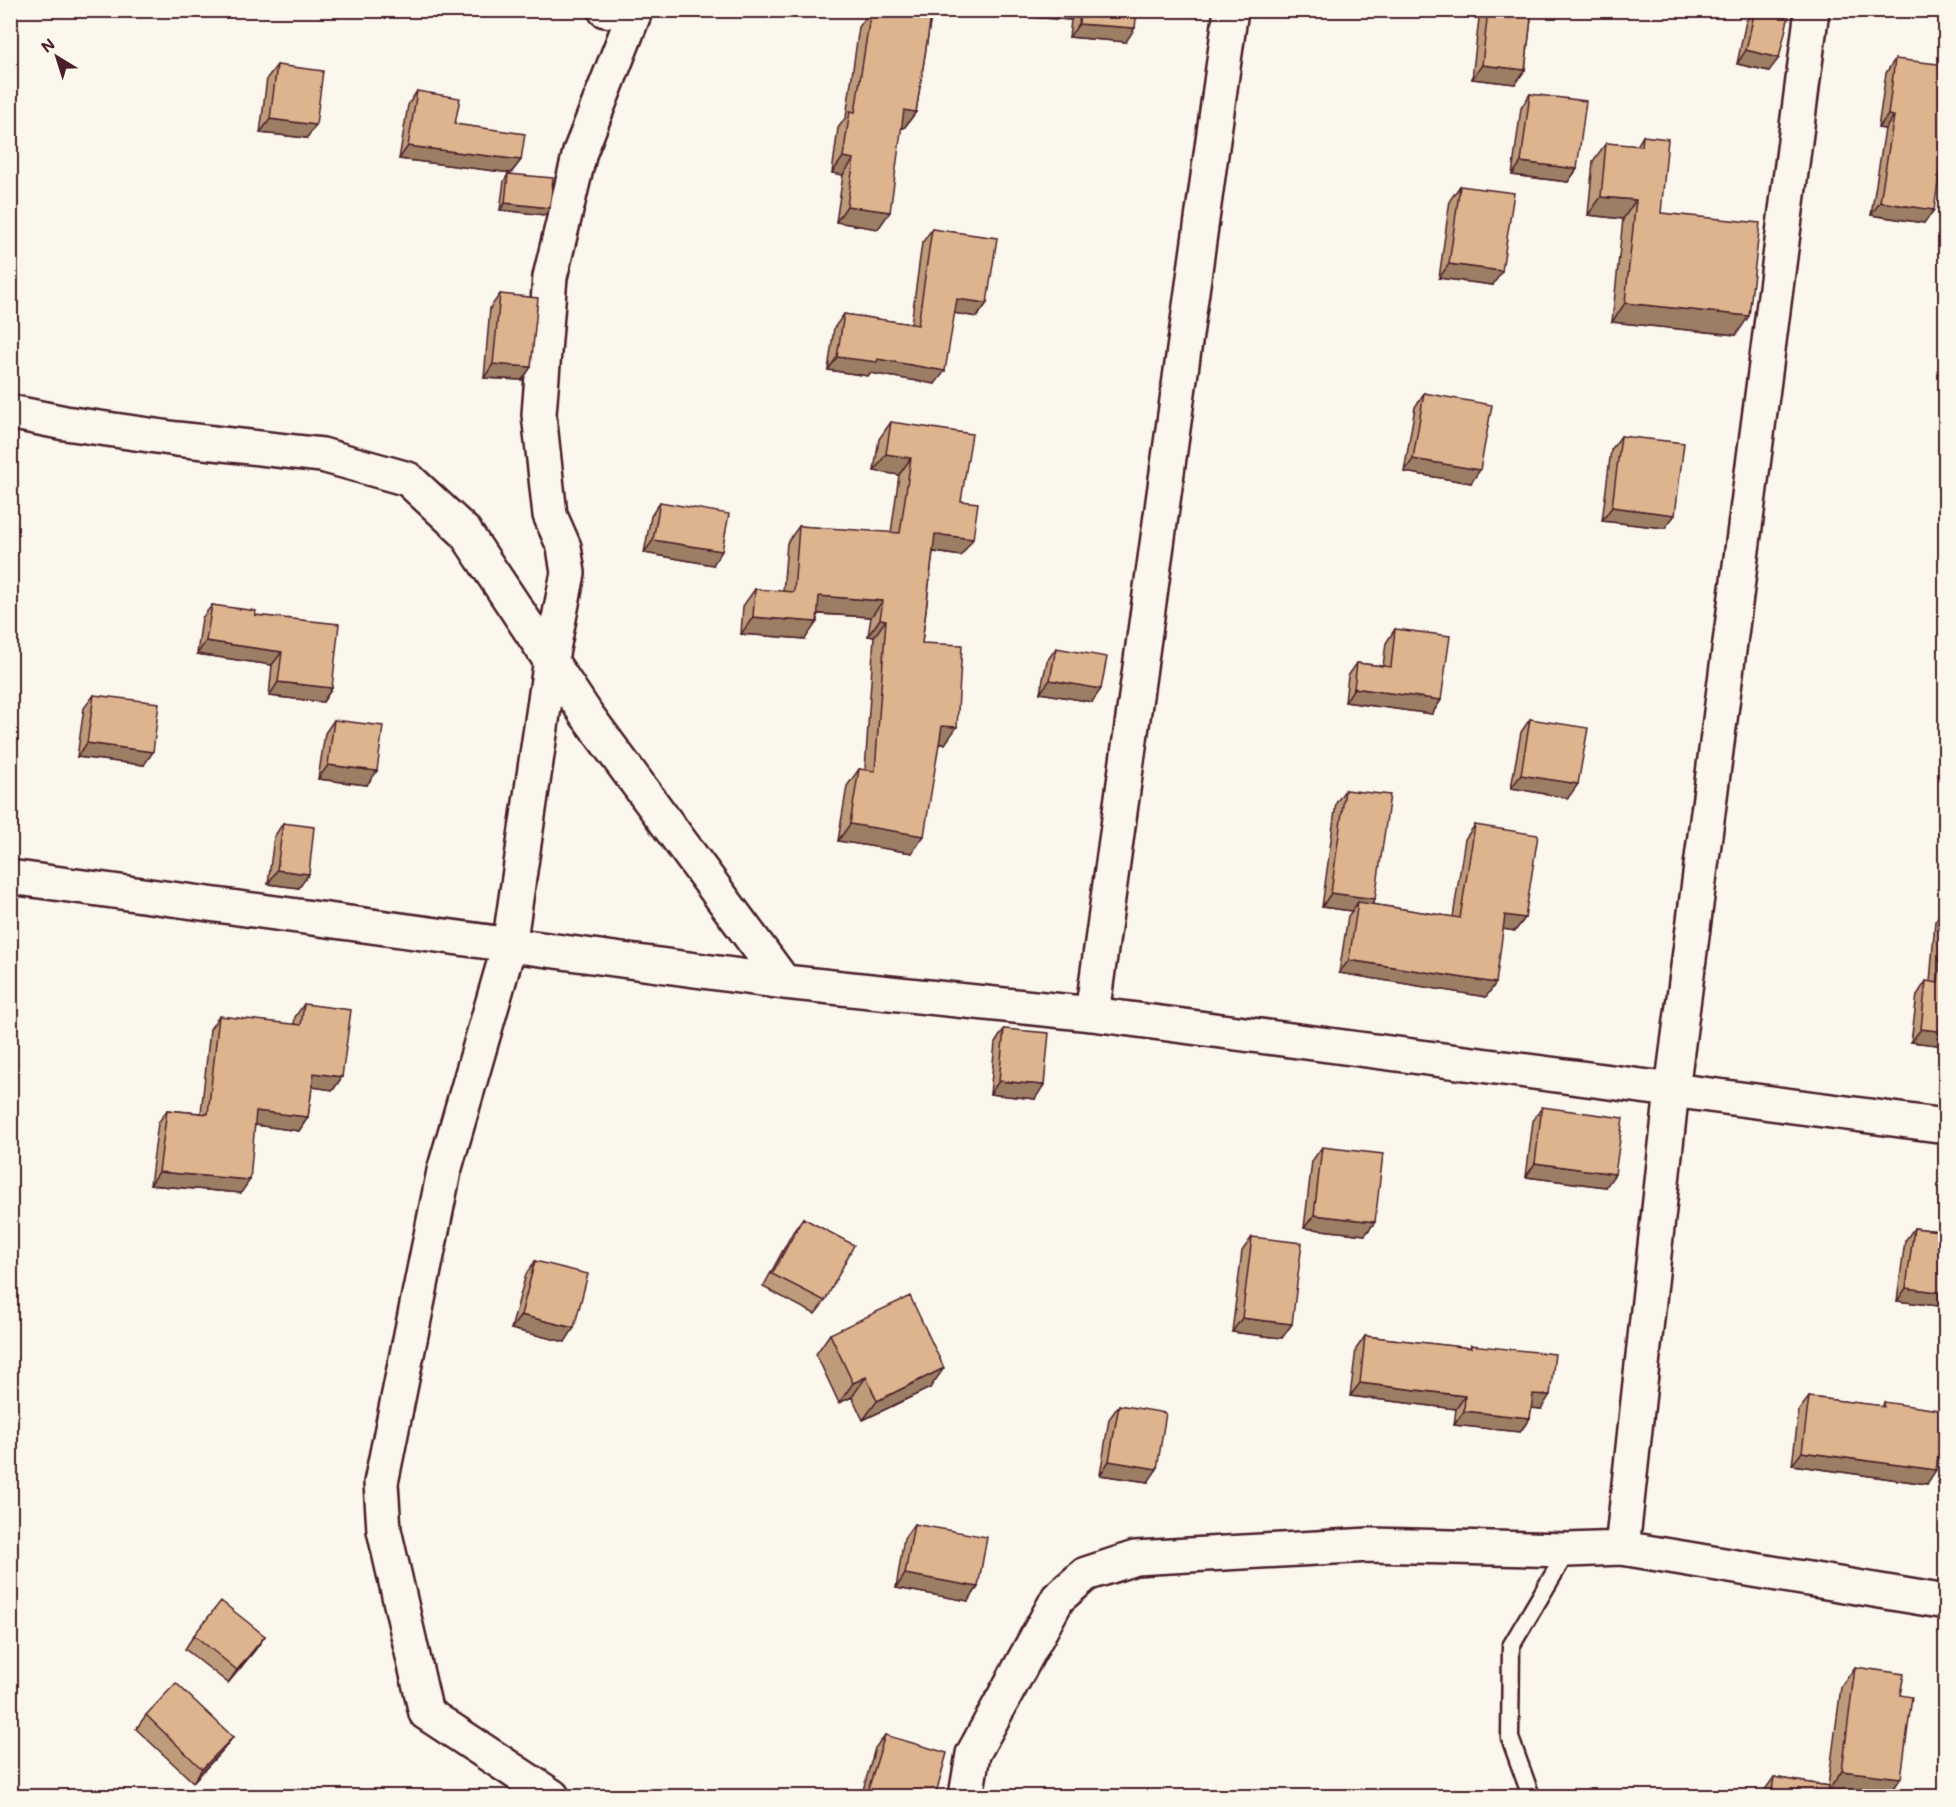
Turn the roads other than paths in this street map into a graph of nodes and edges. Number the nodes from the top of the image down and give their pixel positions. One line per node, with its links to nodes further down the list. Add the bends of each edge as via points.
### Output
1 (1231, 10): 9 (street)
2 (1812, 10): 10 (street)
3 (624, 12): 5 (street, via 580,152 550,277 539,414 550,515 564,547 568,573)
4 (10, 412): 5 (street, via 166,437 322,455 408,479 465,532)
5 (551, 659): 7 (street); 8 (street, via 586,714)
6 (10, 877): 7 (street)
7 (509, 946): 8 (street); 15 (street, via 444,1171 381,1483 384,1530 426,1713)
8 (784, 982): 9 (street)
9 (1092, 1014): 10 (street)
10 (1672, 1090): 11 (street); 12 (street)
11 (1946, 1126)
12 (1622, 1548): 13 (street); 14 (street)
13 (1568, 1550): 16 (street, via 1370,1545 1135,1558 1086,1574 1058,1598 973,1754); 17 (lane, via 1511,1646 1510,1738)
14 (1946, 1602)
15 (552, 1797)
16 (966, 1797)
17 (1531, 1797)

